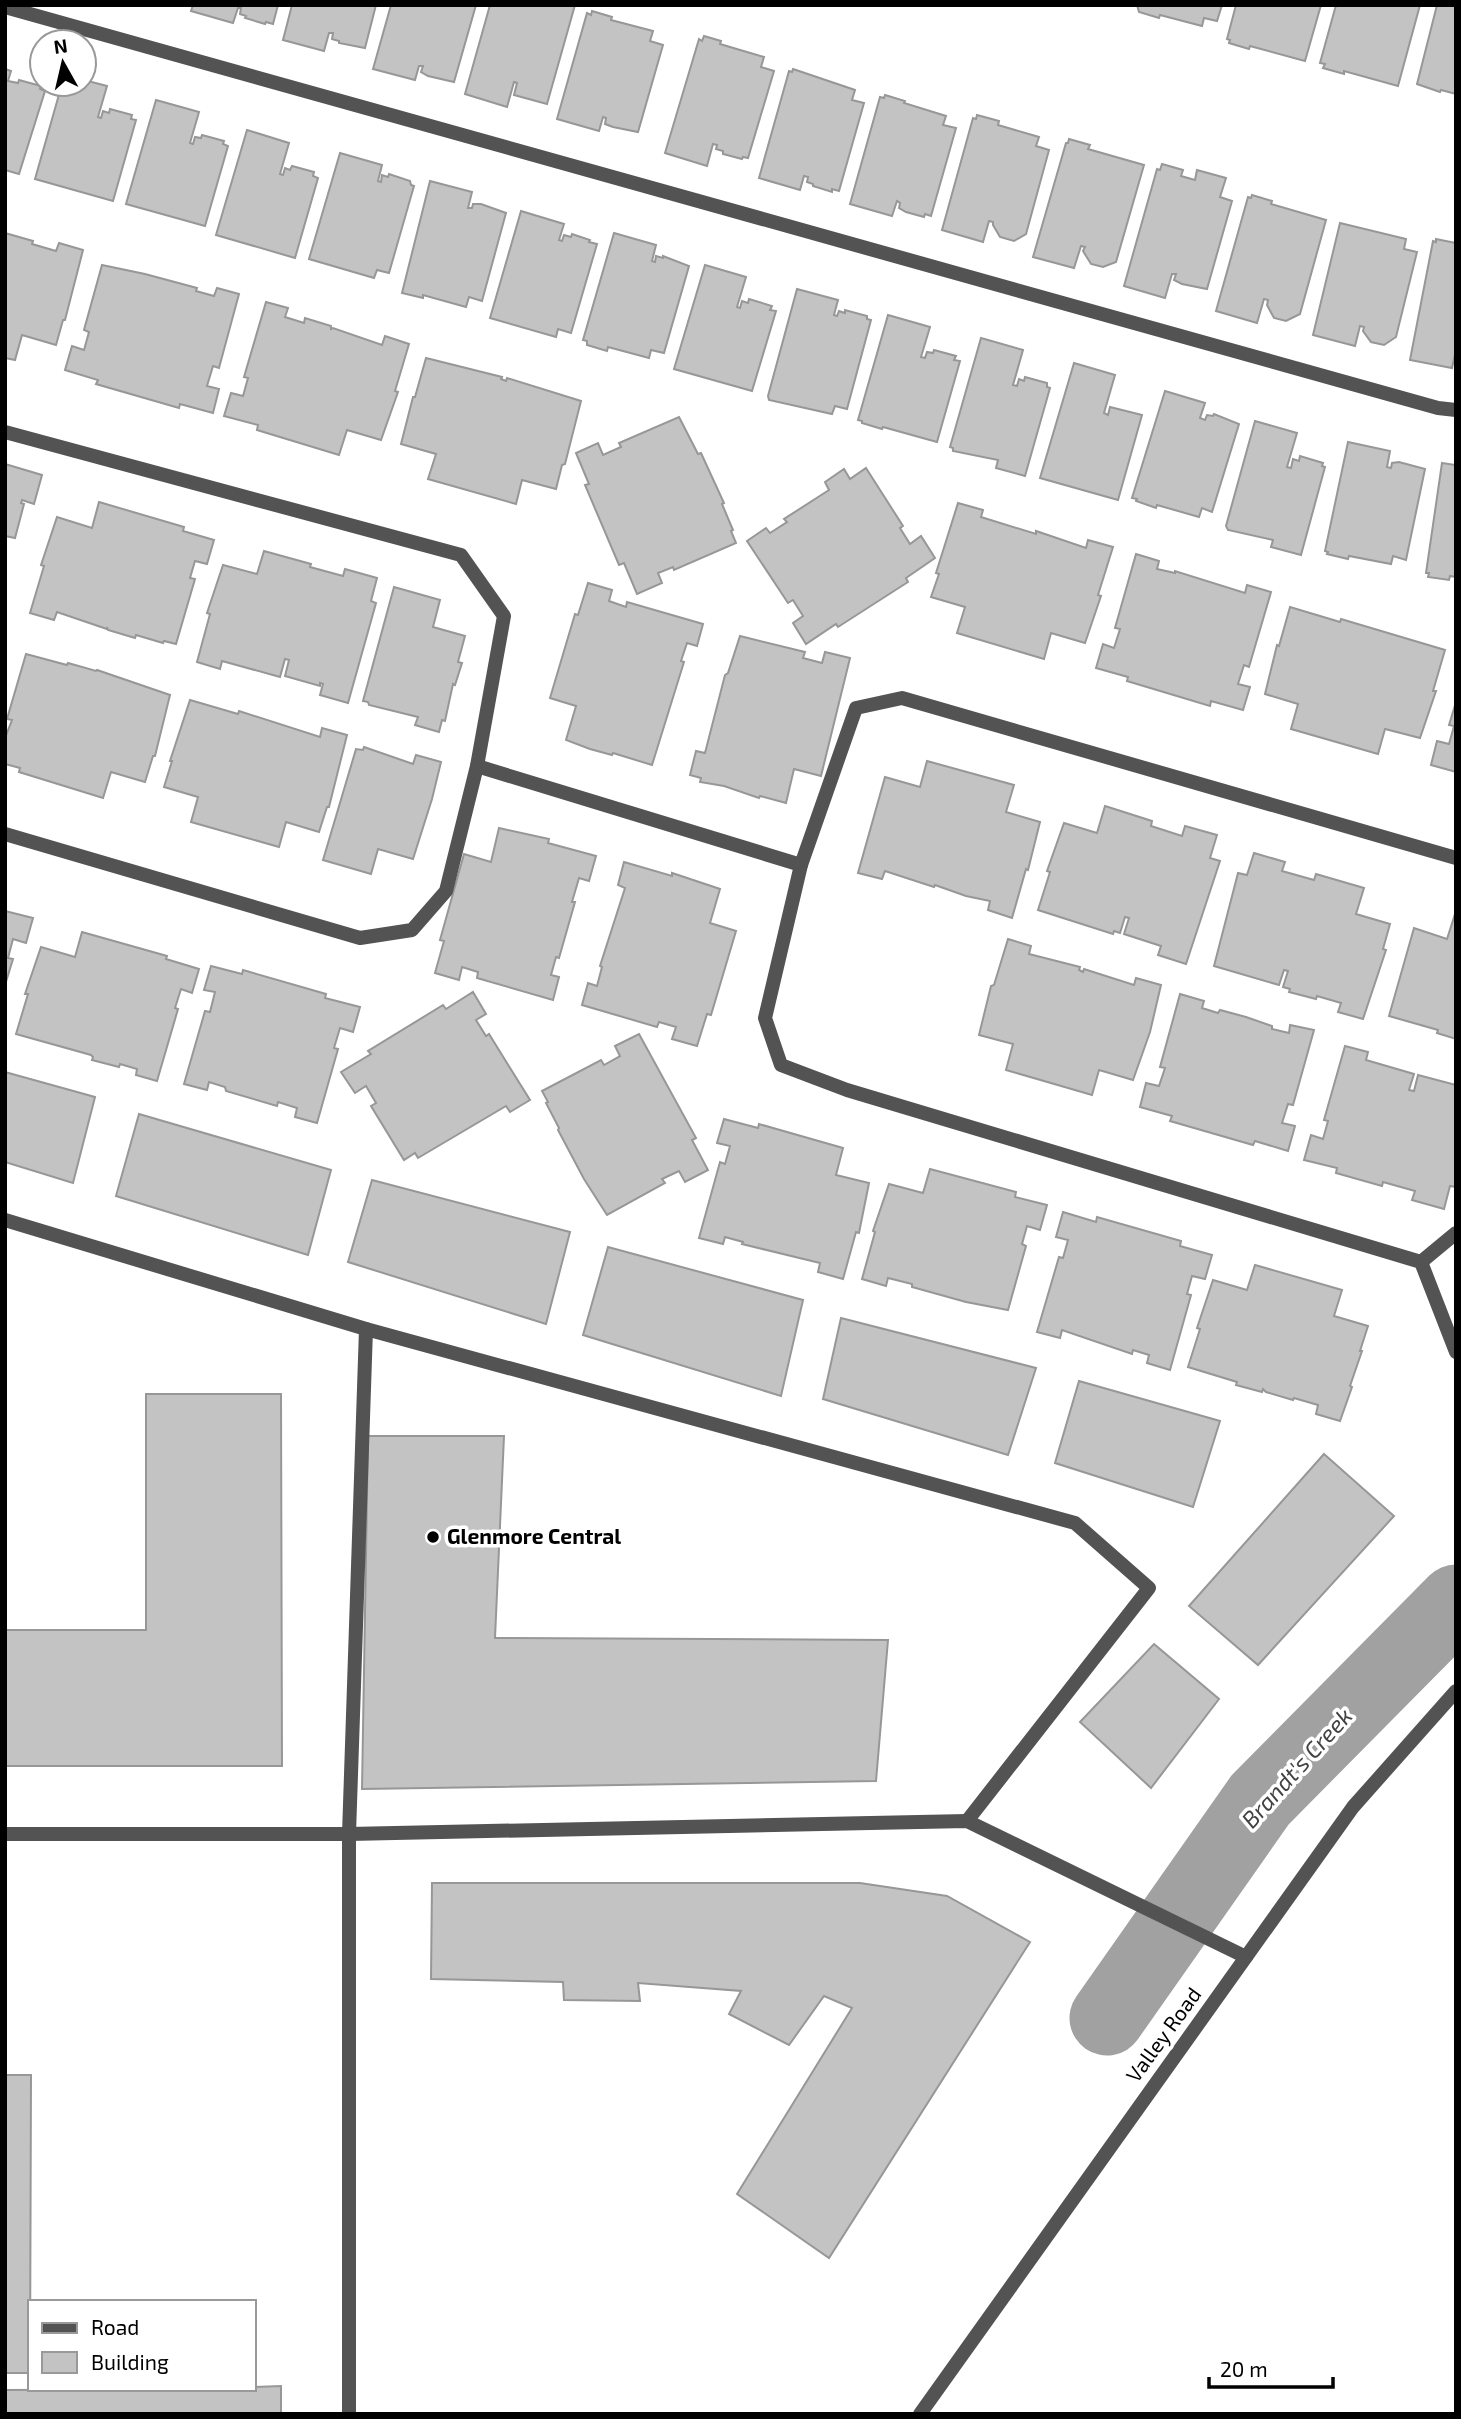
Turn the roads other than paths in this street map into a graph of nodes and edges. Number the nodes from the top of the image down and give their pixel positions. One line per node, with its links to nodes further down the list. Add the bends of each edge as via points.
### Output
1 (5, 7): 2 (street)
2 (1456, 410)
3 (5, 432): 4 (street, via 461,555 504,616)
4 (477, 766): 5 (street, via 446,891 412,930 360,938); 7 (street)
5 (5, 834)
6 (1456, 858): 7 (street, via 902,698 856,708)
7 (801, 865): 10 (street, via 765,1018 781,1065 847,1090)
8 (5, 1220): 11 (street)
9 (1456, 1233): 10 (street)
10 (1421, 1262): 12 (street)
11 (366, 1329): 14 (street, via 1075,1523 1149,1588); 16 (street)
12 (1456, 1352)
13 (1456, 1691): 17 (street, Valley Road, via 1353,1807)
14 (967, 1821): 16 (street); 17 (street)
15 (5, 1834): 16 (street)
16 (349, 1834): 18 (street)
17 (1246, 1957): 19 (street, Valley Road)
18 (349, 2414)
19 (920, 2414)

